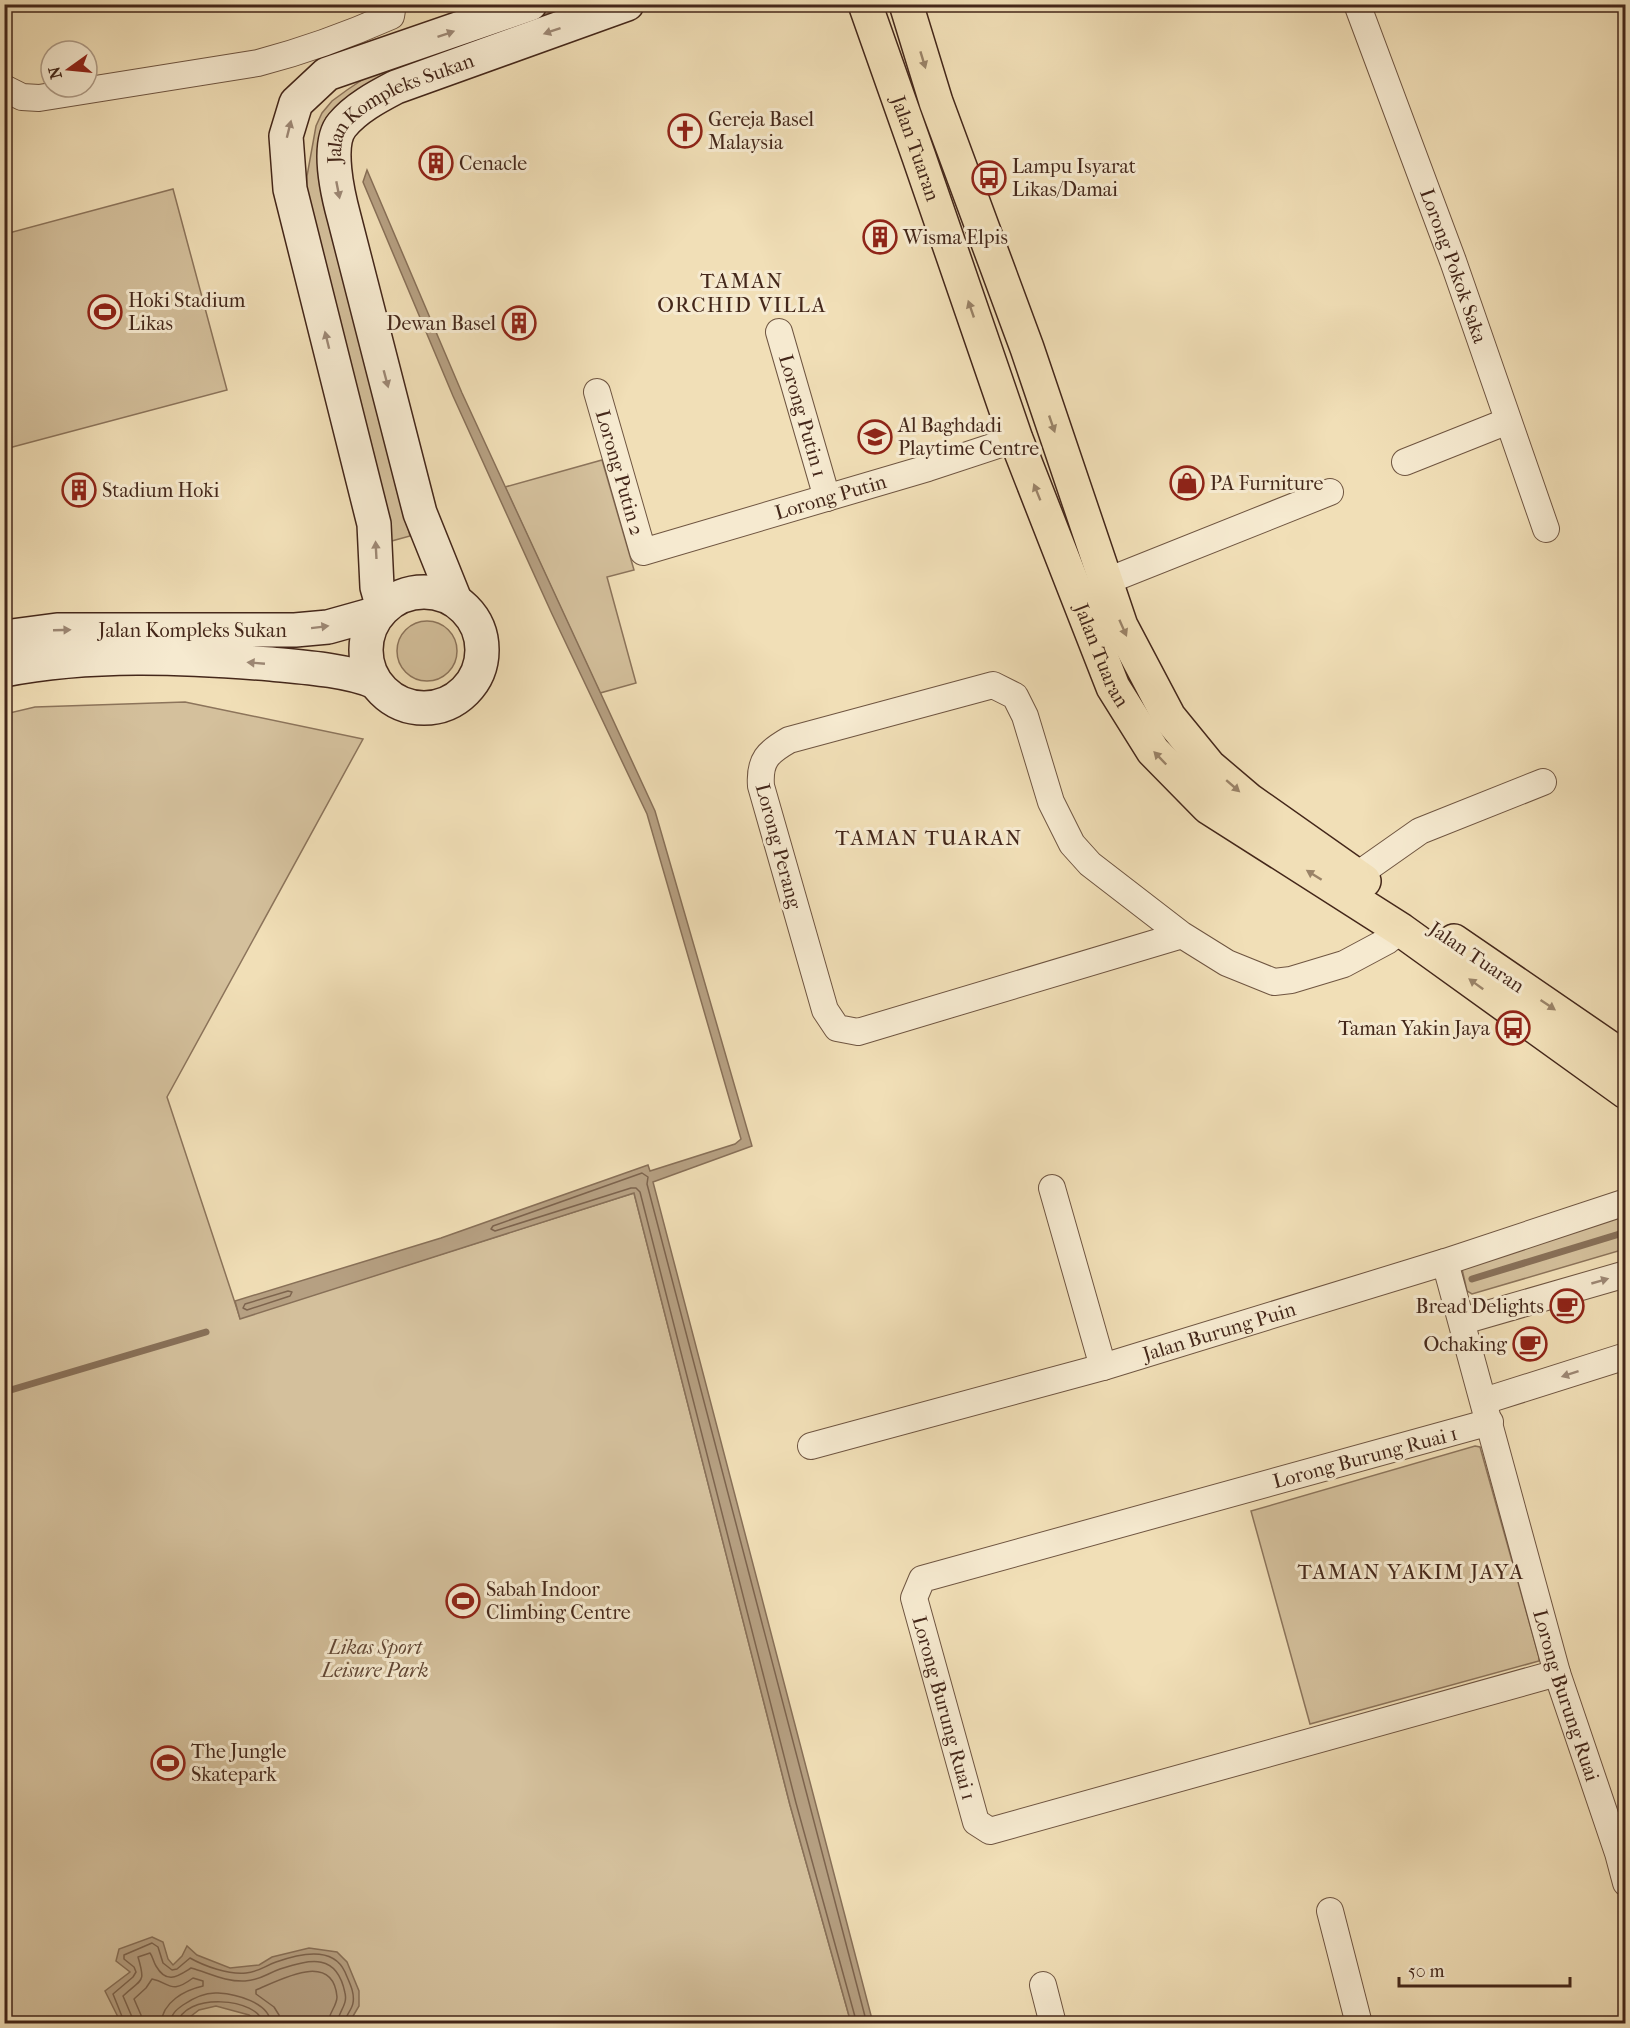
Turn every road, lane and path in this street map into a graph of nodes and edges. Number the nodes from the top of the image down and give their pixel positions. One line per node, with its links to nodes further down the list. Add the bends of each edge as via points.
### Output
1 (393, 4): 8 (street, via 391,16 355,32 258,63 39,98 22,97)
2 (530, 4): 21 (main road, Jalan Kompleks Sukan, one-way to 2, via 374,524 290,189 286,136 296,103 327,74)
3 (627, 4): 20 (main road, Jalan Kompleks Sukan, one-way to 20, via 396,87 366,104 340,126 333,152 336,186 420,513)
4 (850, 4): 9 (main road, via 877,80)
5 (865, 4): 9 (main road, Jalan Tuaran)
6 (906, 4): 19 (main road, Jalan Tuaran, one-way to 19, via 936,102)
7 (1357, 4): 12 (street, Lorong Pokok Saka)
8 (4, 88)
9 (903, 114): 13 (main road, Jalan Tuaran, one-way to 9)
10 (779, 332): 16 (street, Lorong Putin 1)
11 (597, 392): 18 (street, Lorong Putin 2)
12 (1508, 421): 14 (street); 17 (street, Lorong Pokok Saka)
13 (1016, 439): 16 (street, Lorong Putin); 27 (main road, Jalan Tuaran, one-way to 13, via 1208,807 1153,751 1113,687)
14 (1405, 462)
15 (1330, 492): 19 (street)
16 (827, 498): 18 (street, Lorong Putin)
17 (1546, 529)
18 (643, 552)
19 (1107, 581): 26 (main road, Jalan Tuaran, one-way to 26, via 1121,626 1169,717 1209,766 1249,800)
20 (455, 600): 21 (main road, via 437,592 418,591 399,596); 24 (main road, via 470,613 479,631 479,670 470,687 436,708 418,708 387,695)
21 (380, 610): 22 (main road, Jalan Kompleks Sukan, one-way to 21, via 57,630 295,630 327,627); 24 (main road, via 368,633 365,655)
22 (4, 637)
23 (4, 670): 24 (main road, Jalan Kompleks Sukan, one-way to 23, via 303,667 221,660 54,662)
24 (375, 682)
25 (1543, 782): 26 (street, via 1420,831)
26 (1356, 876): 29 (main road, Jalan Tuaran, one-way to 29)
27 (1401, 930): 28 (street, Lorong Perang, via 1344,964 1274,982 1227,963); 30 (main road, Jalan Tuaran, one-way to 27)
28 (1182, 935): 28 (street, Lorong Perang, via 1090,864 1072,844 1051,802 1015,696 993,685 789,740 771,750 760,771 825,1010 837,1028 858,1032)
29 (1626, 1059)
30 (1626, 1092)
31 (1053, 1188): 37 (street)
32 (1626, 1202): 33 (street, Jalan Burung Puin)
33 (1445, 1262): 35 (street, Lorong Burung Ruai); 37 (street, Jalan Burung Puin)
34 (1626, 1274): 35 (street, one-way to 34)
35 (1463, 1321): 38 (street, Lorong Burung Ruai)
36 (1626, 1356): 38 (street, one-way to 38)
37 (1103, 1366): 39 (street, Jalan Burung Puin)
38 (1487, 1412): 40 (street, Lorong Burung Ruai); 40 (street, Lorong Burung Ruai 1, via 922,1579 914,1598 917,1610 976,1822 990,1832)
39 (811, 1446)
40 (1557, 1673): 41 (street, Lorong Burung Ruai)
41 (1626, 1883)
42 (1330, 1911): 45 (street)
43 (1043, 1985): 44 (street)
44 (1053, 2024)
45 (1359, 2024)

